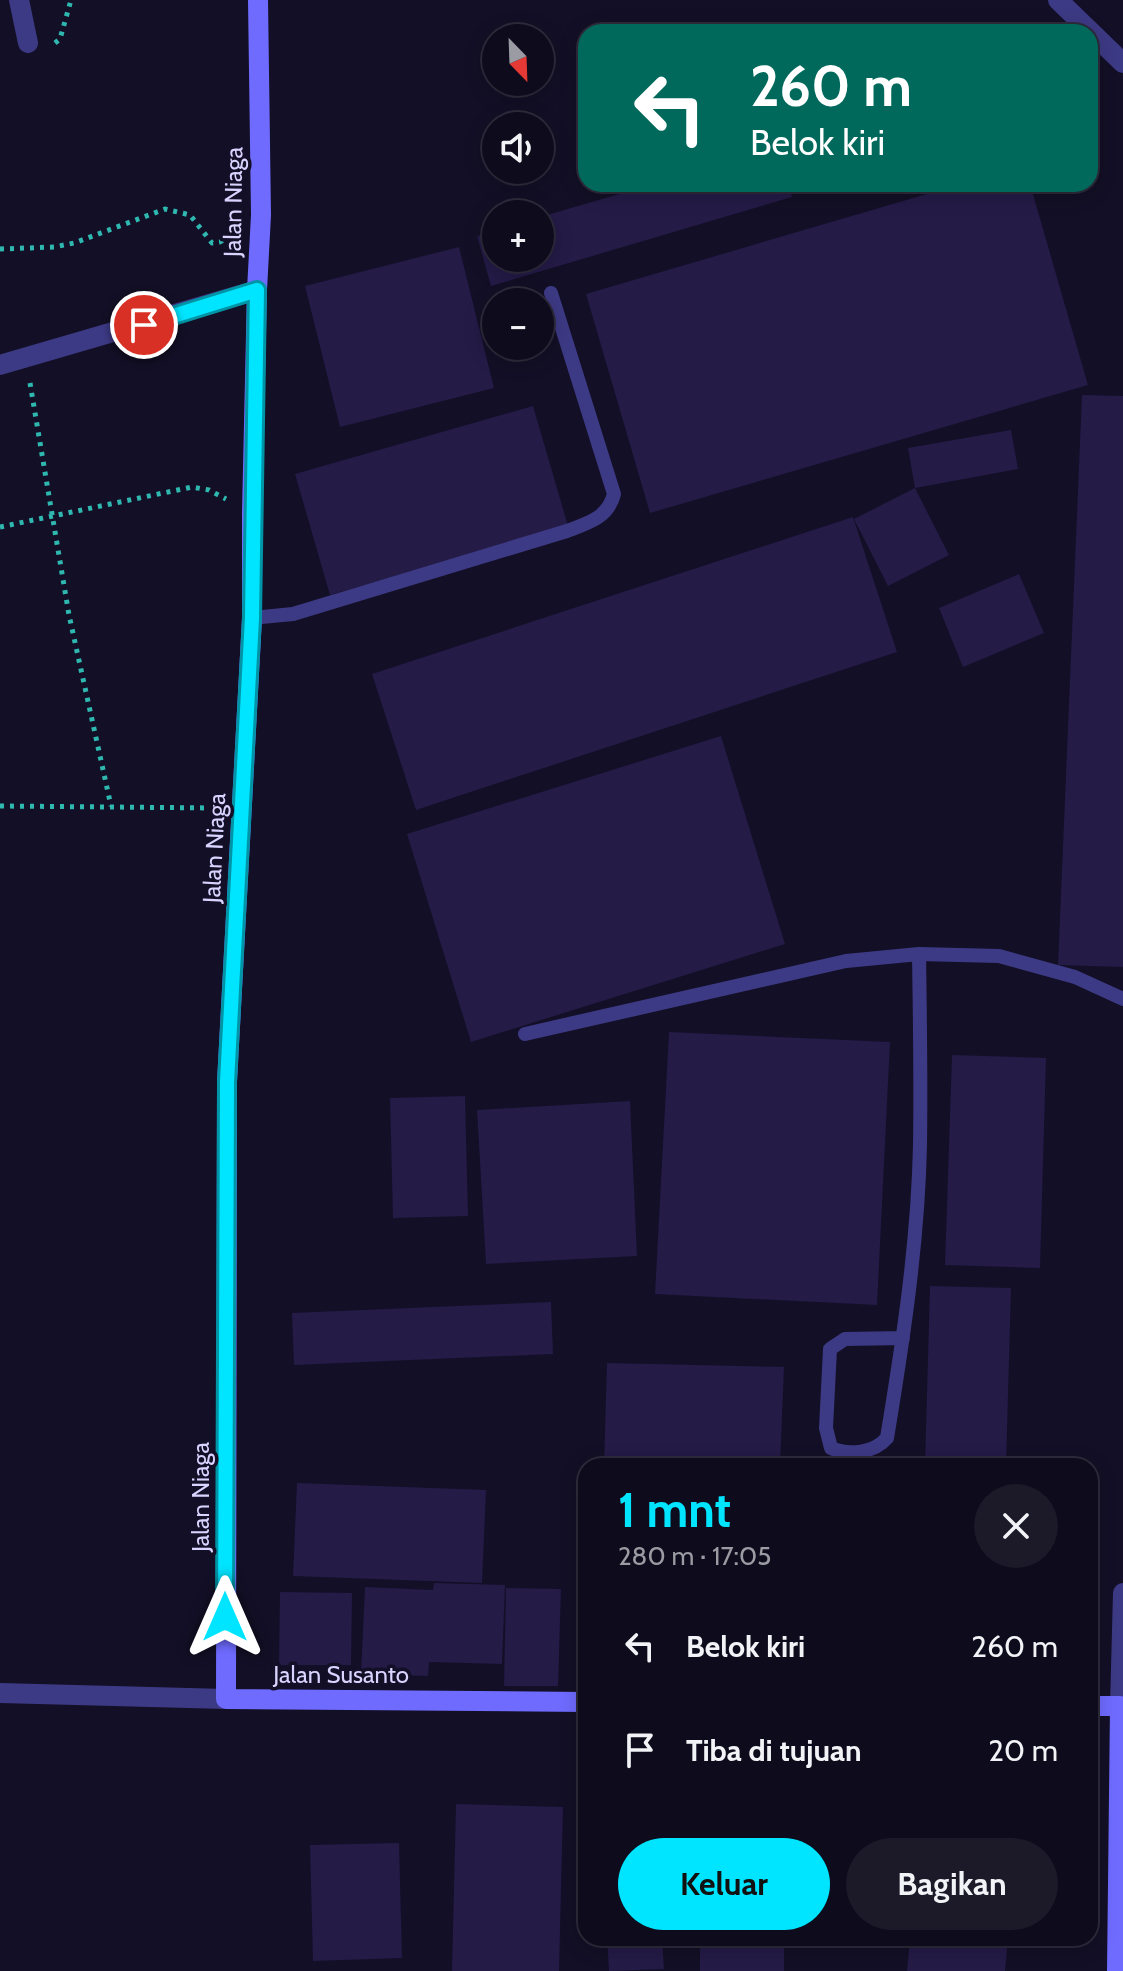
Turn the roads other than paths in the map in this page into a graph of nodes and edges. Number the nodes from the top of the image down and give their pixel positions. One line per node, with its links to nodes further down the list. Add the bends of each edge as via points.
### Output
1 (19, 0): 6 (street)
2 (258, 0): 8 (street, Jalan Niaga)
3 (1058, 0): 4 (street)
4 (1083, 24)
5 (1098, 39): 7 (street)
6 (28, 43)
7 (1123, 63)
8 (257, 290): 10 (street); 11 (street, Jalan Niaga)
9 (554, 303): 11 (lane, via 614,494 607,512 567,531 293,614)
10 (0, 365)
11 (252, 618): 18 (street, Jalan Niaga, via 227,1082)
12 (919, 954): 13 (lane, via 999,956 1075,977); 14 (lane, via 846,961); 15 (lane, via 920,1147)
13 (1123, 999)
14 (525, 1034)
15 (903, 1338): 15 (lane, via 887,1438 862,1451 831,1448 826,1428 830,1349 845,1339)
16 (1123, 1593): 21 (street)
17 (0, 1693): 18 (street, Jalan Susanto)
18 (226, 1699): 19 (street, Jalan Susanto)
19 (578, 1702)
20 (1098, 1706): 21 (street)
21 (1120, 1706): 22 (street)
22 (1117, 1971)

